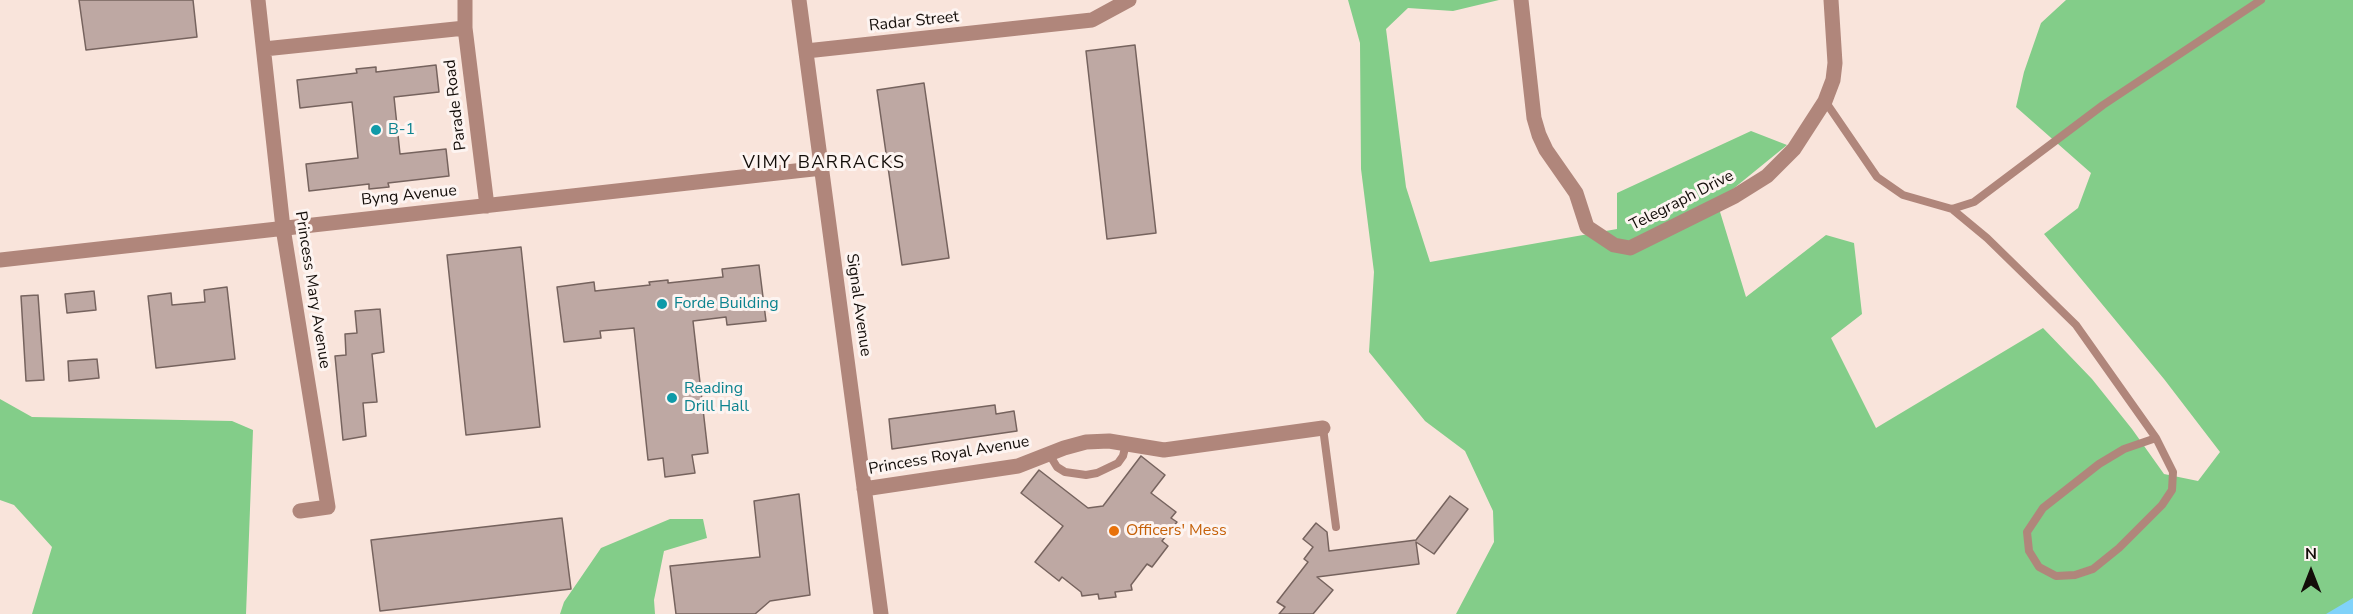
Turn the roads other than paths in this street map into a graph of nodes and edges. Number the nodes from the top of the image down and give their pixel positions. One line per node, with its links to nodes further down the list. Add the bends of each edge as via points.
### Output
1 (258, 0): 9 (street, Princess Mary Avenue)
2 (465, 0): 8 (street, Parade Road)
3 (799, 0): 10 (street, Signal Avenue)
4 (1521, 0): 11 (street, Telegraph Drive, via 1539,135 1576,193 1587,227 1614,245 1630,248 1644,242 1767,176 1794,149)
5 (1831, 0): 11 (street, Telegraph Drive, via 1835,63)
6 (2261, 0): 14 (lane, via 2103,105 1974,202)
7 (1121, 2): 10 (street, Radar Street, via 1092,20)
8 (465, 28): 9 (street); 13 (street, Parade Road)
9 (264, 49): 15 (street, Princess Mary Avenue)
10 (806, 51): 12 (street, Signal Avenue)
11 (1825, 101): 14 (lane, via 1877,177 1903,195)
12 (822, 168): 13 (street, Byng Avenue); 21 (street, Signal Avenue)
13 (487, 206): 15 (street, Byng Avenue)
14 (1952, 209): 18 (lane, via 2076,325)
15 (283, 228): 16 (street, Byng Avenue); 22 (street, Princess Mary Avenue, via 328,507)
16 (0, 260)
17 (1323, 428): 19 (street, Princess Royal Avenue, via 1164,450); 23 (lane)
18 (2156, 438): 18 (lane, via 2173,472 2172,490 2162,506 2093,568 2075,575 2056,576 2039,567 2029,551 2027,532 2043,508 2107,459)
19 (1126, 444): 20 (street, Princess Royal Avenue, via 1086,442); 20 (lane, via 1118,464 1086,475 1065,472)
20 (1049, 454): 21 (street, Princess Royal Avenue, via 1018,466)
21 (864, 489): 24 (street, Signal Avenue)
22 (300, 511)
23 (1336, 527)
24 (881, 614)

